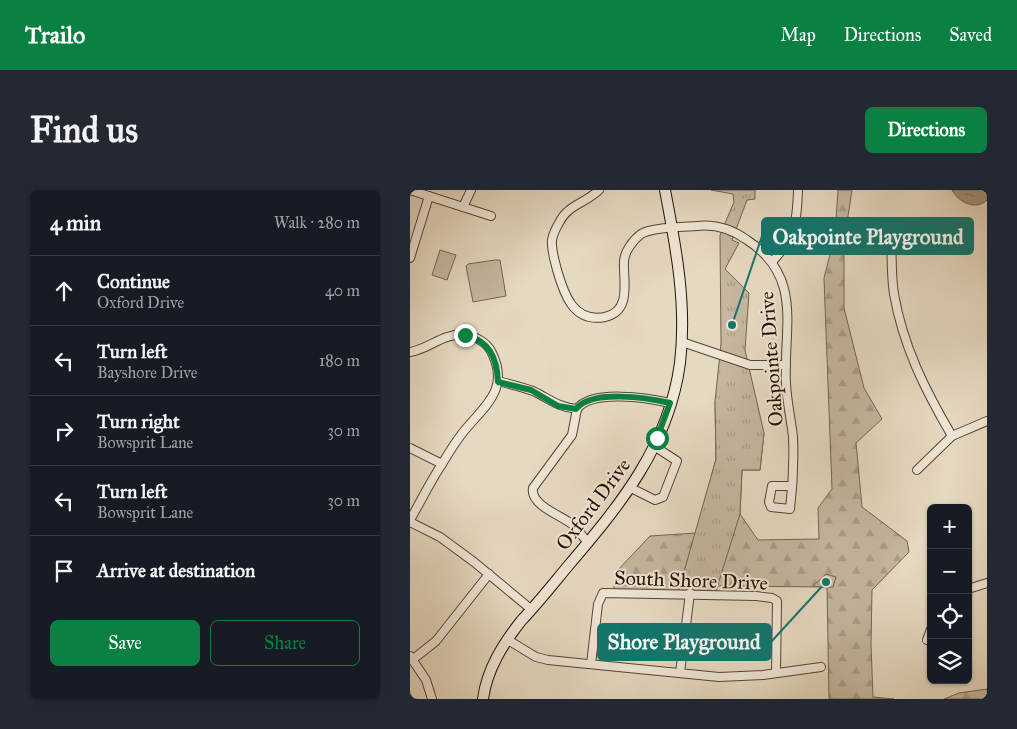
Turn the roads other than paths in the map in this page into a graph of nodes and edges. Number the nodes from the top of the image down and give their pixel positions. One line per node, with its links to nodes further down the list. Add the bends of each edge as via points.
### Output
1 (410, 190): 6 (street)
2 (470, 190): 7 (street)
3 (599, 190): 9 (street, Oakpointe Drive, via 568,209 553,238 552,251 560,278 567,300 576,311 595,317 606,317 616,312 626,292 624,263 629,248 645,232)
4 (665, 190): 9 (street, Oxford Drive)
5 (798, 190): 12 (street, via 792,236)
6 (429, 196): 7 (street); 11 (street)
7 (463, 207): 8 (street)
8 (491, 216)
9 (673, 229): 12 (street, Oakpointe Drive, via 723,228 758,247); 13 (street, Oxford Drive, via 681,289)
10 (891, 236): 20 (street, via 894,292 903,332 928,395)
11 (410, 258)
12 (772, 262): 15 (street, Oakpointe Drive, via 787,298)
13 (682, 342): 15 (street, via 750,365); 17 (street, Oxford Drive, via 678,376)
14 (410, 352): 16 (street, via 448,336 472,337 490,349 496,363)
15 (786, 365): 25 (street, Oakpointe Drive, via 786,392 793,436)
16 (498, 382): 18 (street, via 531,390 558,406); 23 (street, via 489,404 461,435)
17 (670, 403): 18 (street, via 642,396 618,396 587,402); 21 (street, Oxford Drive)
18 (576, 409): 28 (street, via 572,434 532,493 576,528)
19 (987, 421): 20 (street)
20 (952, 436): 24 (street)
21 (654, 446): 26 (street, Oxford Drive); 26 (street, via 677,461 663,497 655,500)
22 (410, 448): 23 (street)
23 (442, 464): 27 (street)
24 (917, 470)
25 (792, 486): 25 (street, Oakpointe Drive, via 772,486 771,507 790,509)
26 (631, 488): 28 (street, Oxford Drive)
27 (410, 521): 29 (street, via 440,537)
28 (588, 543): 33 (street, Oxford Drive)
29 (489, 574): 33 (street); 35 (street, via 436,641)
30 (987, 583): 31 (street)
31 (972, 588)
32 (690, 593): 36 (street, South Shore Drive, via 601,594); 38 (street); 39 (street, South Shore Drive, via 775,599)
33 (532, 610): 34 (street, Oxford Drive)
34 (508, 640): 36 (street, via 540,658); 41 (street, Oxford Drive, via 491,669)
35 (411, 658): 40 (street, via 426,680)
36 (592, 664): 38 (street)
37 (821, 667): 39 (street)
38 (680, 673): 39 (street, via 719,677)
39 (776, 673)
40 (432, 699)
41 (483, 699)

